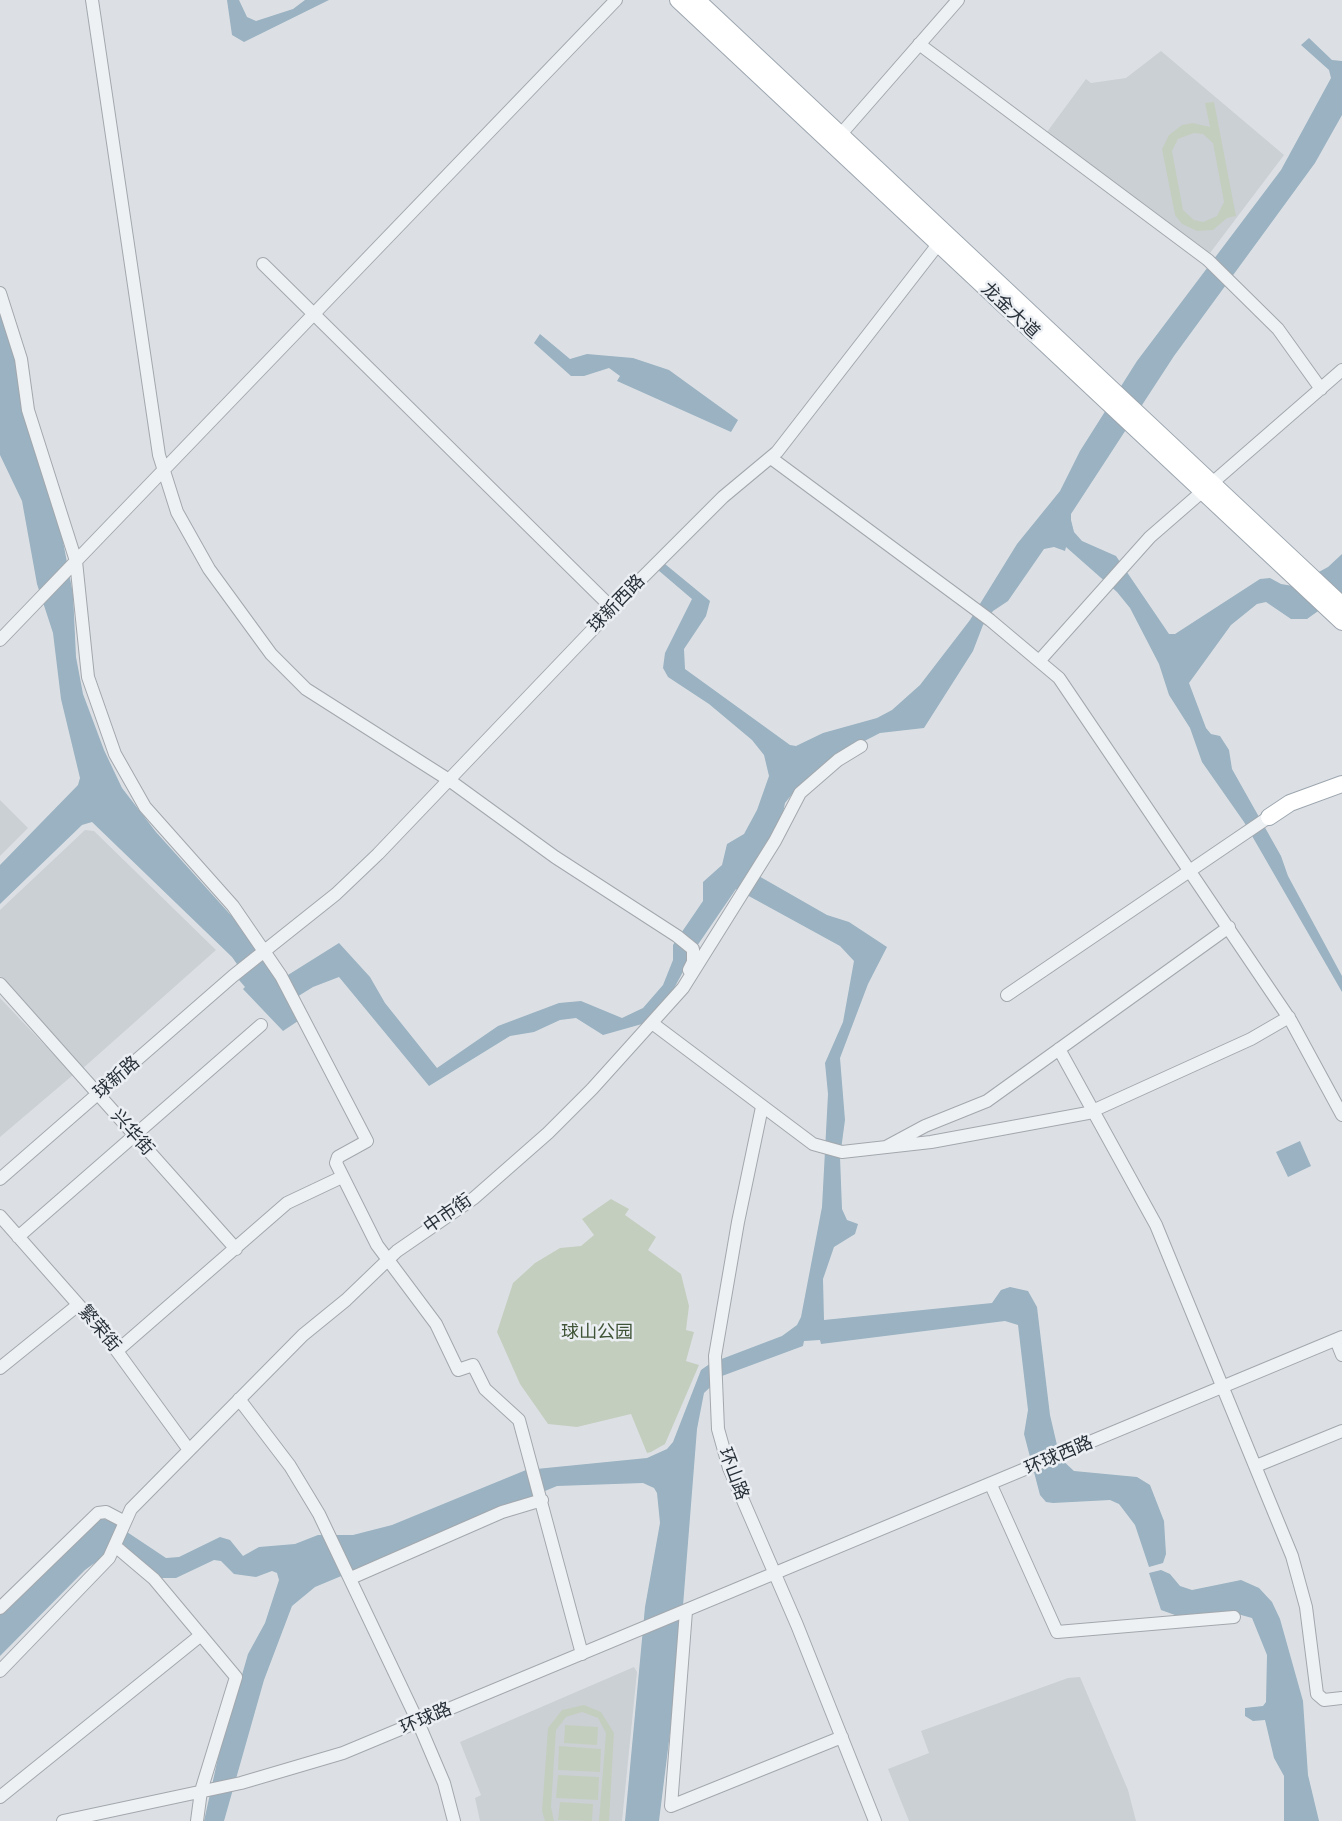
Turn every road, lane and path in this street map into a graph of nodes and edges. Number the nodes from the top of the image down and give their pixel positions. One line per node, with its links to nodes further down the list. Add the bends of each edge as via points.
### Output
1 (92, 0): 15 (street)
2 (615, 0): 11 (street)
3 (678, 0): 8 (main road, 龙金大道)
4 (697, 0): 7 (main road, 龙金大道)
5 (958, 0): 6 (street)
6 (919, 44): 7 (street); 13 (street, via 1208,260 1278,329)
7 (841, 134): 8 (main road, 龙金大道)
8 (942, 239): 14 (street, 球新西路); 16 (main road, 龙金大道)
9 (263, 264): 11 (street)
10 (0, 293): 17 (street)
11 (313, 315): 15 (street); 18 (street)
12 (1342, 370): 13 (street)
13 (1321, 389): 16 (street)
14 (771, 458): 18 (street, 球新西路, via 723,497); 21 (street)
15 (163, 471): 17 (street); 23 (street, via 181,519 209,569 282,666 335,710)
16 (1206, 486): 19 (main road, 龙金大道); 21 (street, via 1126,563)
17 (73, 565): 20 (street); 28 (street, via 90,687 121,768 145,807 233,906)
18 (612, 608): 23 (street, 球新西路)
19 (1339, 611)
20 (0, 640)
21 (1040, 660): 26 (street, via 1076,701)
22 (861, 746): 31 (street, via 800,793 755,874)
23 (449, 780): 28 (street, 球新西路, via 358,874); 31 (street, via 694,949 693,962)
24 (1342, 784): 25 (main road, via 1290,803)
25 (1269, 817): 26 (street)
26 (1190, 870): 27 (street); 30 (street)
27 (1229, 928): 32 (street); 35 (street)
28 (264, 951): 36 (street, 球新路); 42 (street, via 296,1002 367,1141 338,1157 335,1163)
29 (0, 985): 36 (street, 兴华街)
30 (1007, 995)
31 (671, 1000): 33 (street, 中市街)
32 (1289, 1017): 38 (street); 39 (street)
33 (652, 1023): 37 (street); 47 (street, 中市街, via 529,1151 474,1198)
34 (261, 1025): 40 (street)
35 (1059, 1049): 38 (street); 41 (street, via 981,1105 925,1126)
36 (98, 1094): 40 (street, 兴华街); 43 (street, 球新路)
37 (762, 1107): 41 (street, via 824,1149); 62 (street, 环山路, via 737,1222 715,1356 715,1386 724,1454)
38 (1094, 1111): 41 (street); 53 (street, via 1156,1225)
39 (1342, 1115)
40 (134, 1135): 45 (street); 46 (street, 兴华街)
41 (881, 1150)
42 (342, 1177): 46 (street, via 287,1203); 47 (street)
43 (0, 1179)
44 (0, 1216): 45 (street, 繁荣街)
45 (18, 1237): 48 (street, 繁荣街)
46 (236, 1249): 50 (street)
47 (388, 1259): 54 (street, 中市街); 59 (street, via 436,1324 458,1370 473,1365 485,1390 515,1414 524,1431)
48 (78, 1304): 50 (street, 繁荣街); 52 (street)
49 (1339, 1338): 51 (street); 53 (street, 环球西路)
50 (118, 1350): 56 (street, 繁荣街)
51 (1342, 1355)
52 (0, 1368)
53 (1224, 1387): 57 (street); 58 (street, 环球西路)
54 (239, 1399): 56 (street, 中市街); 63 (street, via 290,1466)
55 (1342, 1431): 57 (street)
56 (189, 1450): 60 (street, 中市街, via 131,1509)
57 (1256, 1466): 70 (street, via 1301,1582 1317,1694 1324,1700)
58 (991, 1485): 62 (street, 环球西路); 66 (street, via 1058,1632)
59 (541, 1498): 63 (street); 68 (street)
60 (124, 1524): 61 (street, 中市街); 64 (street, via 106,1512 98,1513)
61 (115, 1545): 67 (street, via 154,1579); 69 (street, 中市街, via 96,1573)
62 (775, 1574): 65 (street, 环球路); 72 (street, 环山路)
63 (350, 1577): 71 (street)
64 (0, 1608)
65 (685, 1612): 68 (street, 环球路); 72 (street, via 671,1806)
66 (1234, 1617)
67 (201, 1635): 73 (street, via 236,1677); 74 (street)
68 (582, 1654): 71 (street, 环球路)
69 (0, 1671)
70 (1342, 1698)
71 (418, 1722): 73 (street, 环球路, via 333,1757); 77 (street, via 444,1783)
72 (842, 1737): 78 (street, 环山路)
73 (203, 1790): 75 (street, 环球路); 76 (street)
74 (0, 1797)
75 (63, 1821)
76 (197, 1821)
77 (454, 1821)
78 (876, 1821)

